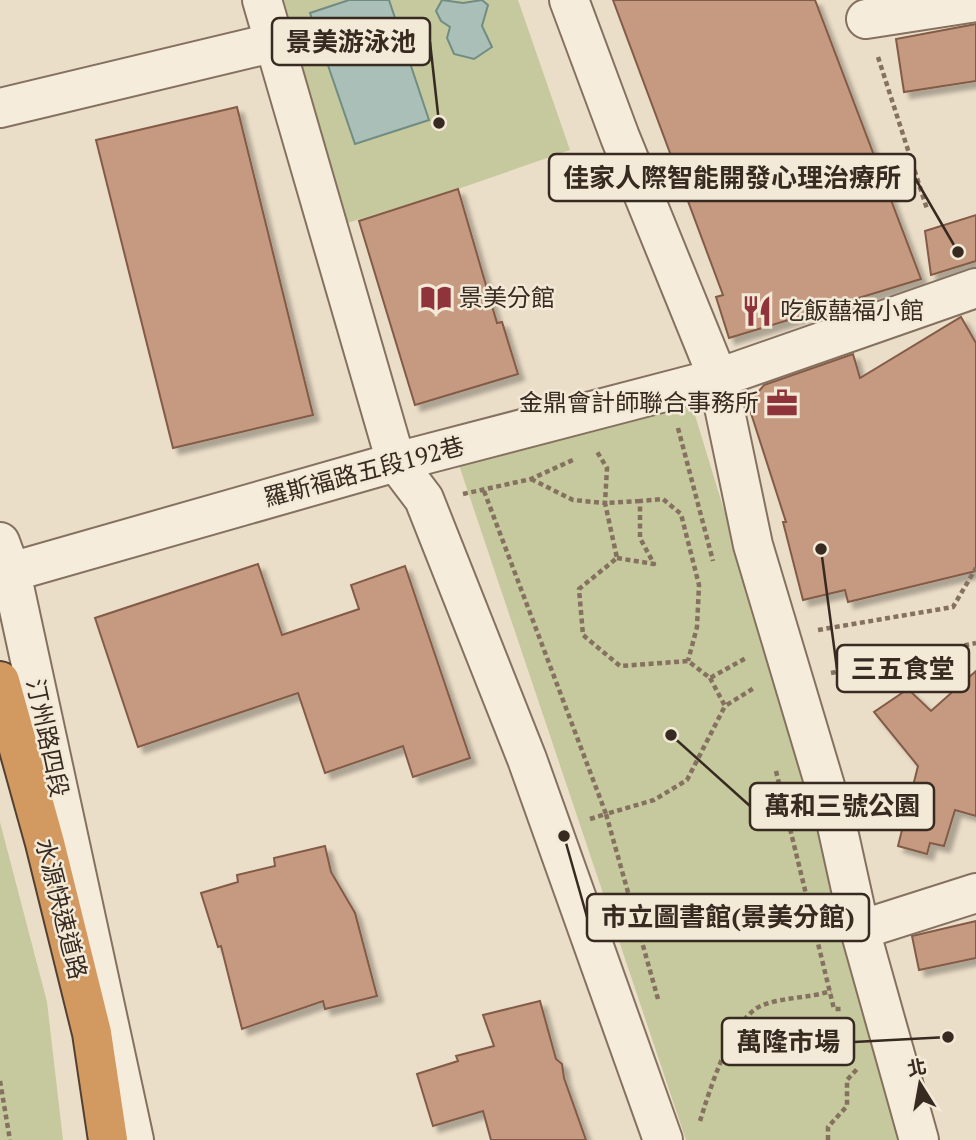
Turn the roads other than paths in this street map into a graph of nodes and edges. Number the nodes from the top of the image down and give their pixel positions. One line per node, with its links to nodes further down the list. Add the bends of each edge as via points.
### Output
1 (262, 0): 5 (street)
2 (569, 0): 8 (street)
3 (976, 2): 4 (street)
4 (866, 19)
5 (276, 42): 6 (street); 9 (street)
6 (0, 108)
7 (976, 288): 8 (street, 羅斯福路五段192巷)
8 (718, 378): 9 (street, 羅斯福路五段192巷); 14 (street, via 753,545 837,826)
9 (396, 462): 10 (street, 羅斯福路五段192巷); 15 (street, via 424,499 552,831)
10 (5, 557): 17 (street, 汀州路四段)
11 (0, 681): 16 (highway, 水源快速道路, via 92,1033)
12 (0, 695): 16 (highway, 水源快速道路, via 68,941)
13 (976, 893): 14 (street)
14 (860, 930): 18 (street)
15 (679, 1137)
16 (107, 1140)
17 (134, 1140)
18 (919, 1140)

